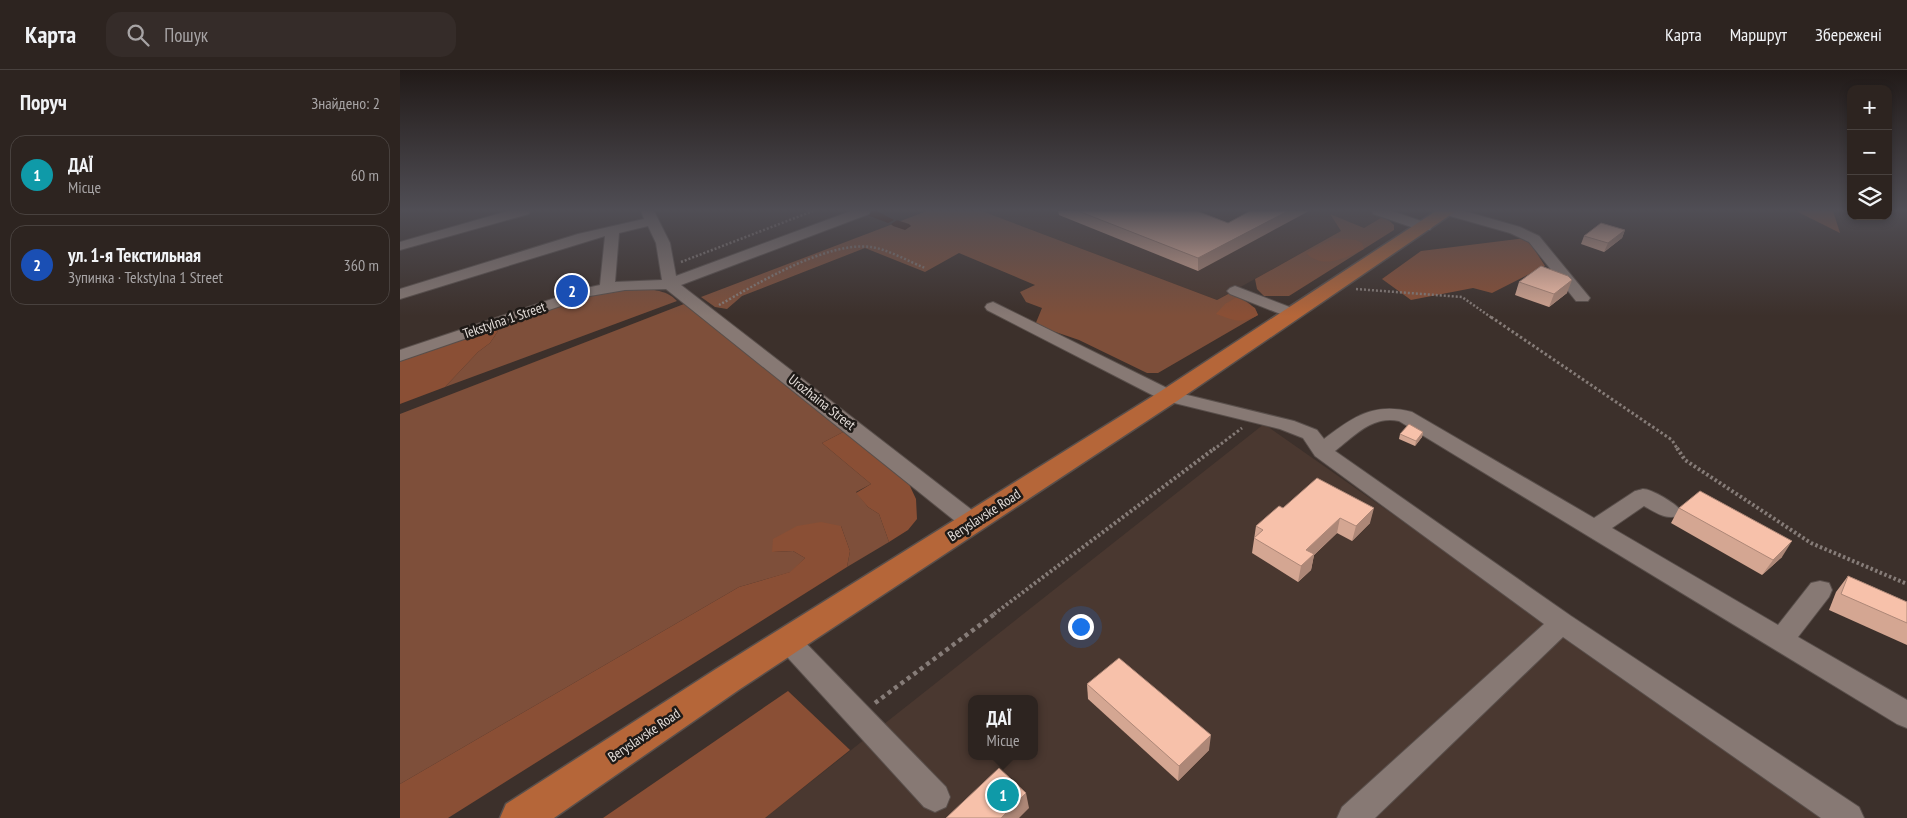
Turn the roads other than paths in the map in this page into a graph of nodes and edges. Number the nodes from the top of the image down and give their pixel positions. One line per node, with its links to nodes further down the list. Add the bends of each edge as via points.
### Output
1 (554, 246): 10 (street)
2 (611, 246): 8 (street)
3 (663, 246): 7 (street)
4 (769, 246): 7 (street, via 719,264)
5 (1397, 246): 13 (main road, Beryslavske Road)
6 (1540, 246): 11 (street)
7 (668, 276): 8 (street, Tekstylna 1 Street); 18 (street, Urozhaina Street, via 707,311)
8 (607, 287): 14 (street, Tekstylna 1 Street, via 565,298)
9 (1234, 291): 13 (street)
10 (400, 294)
11 (1582, 298)
12 (993, 307): 15 (street)
13 (1294, 314): 15 (main road, Beryslavske Road)
14 (400, 356)
15 (1169, 396): 16 (street, via 1286,425 1310,434); 18 (main road, Beryslavske Road)
16 (1322, 451): 19 (street, via 1367,418 1376,414 1397,414 1423,426); 21 (street)
17 (1670, 511): 19 (street, via 1643,496)
18 (973, 523): 23 (main road, Beryslavske Road)
19 (1595, 529): 22 (street)
20 (1820, 590): 22 (street)
21 (1562, 623): 27 (street); 28 (street)
22 (1781, 640): 24 (street)
23 (788, 641): 25 (street); 26 (main road, Beryslavske Road)
24 (1907, 715)
25 (935, 797)
26 (520, 818)
27 (1353, 818)
28 (1848, 818)

